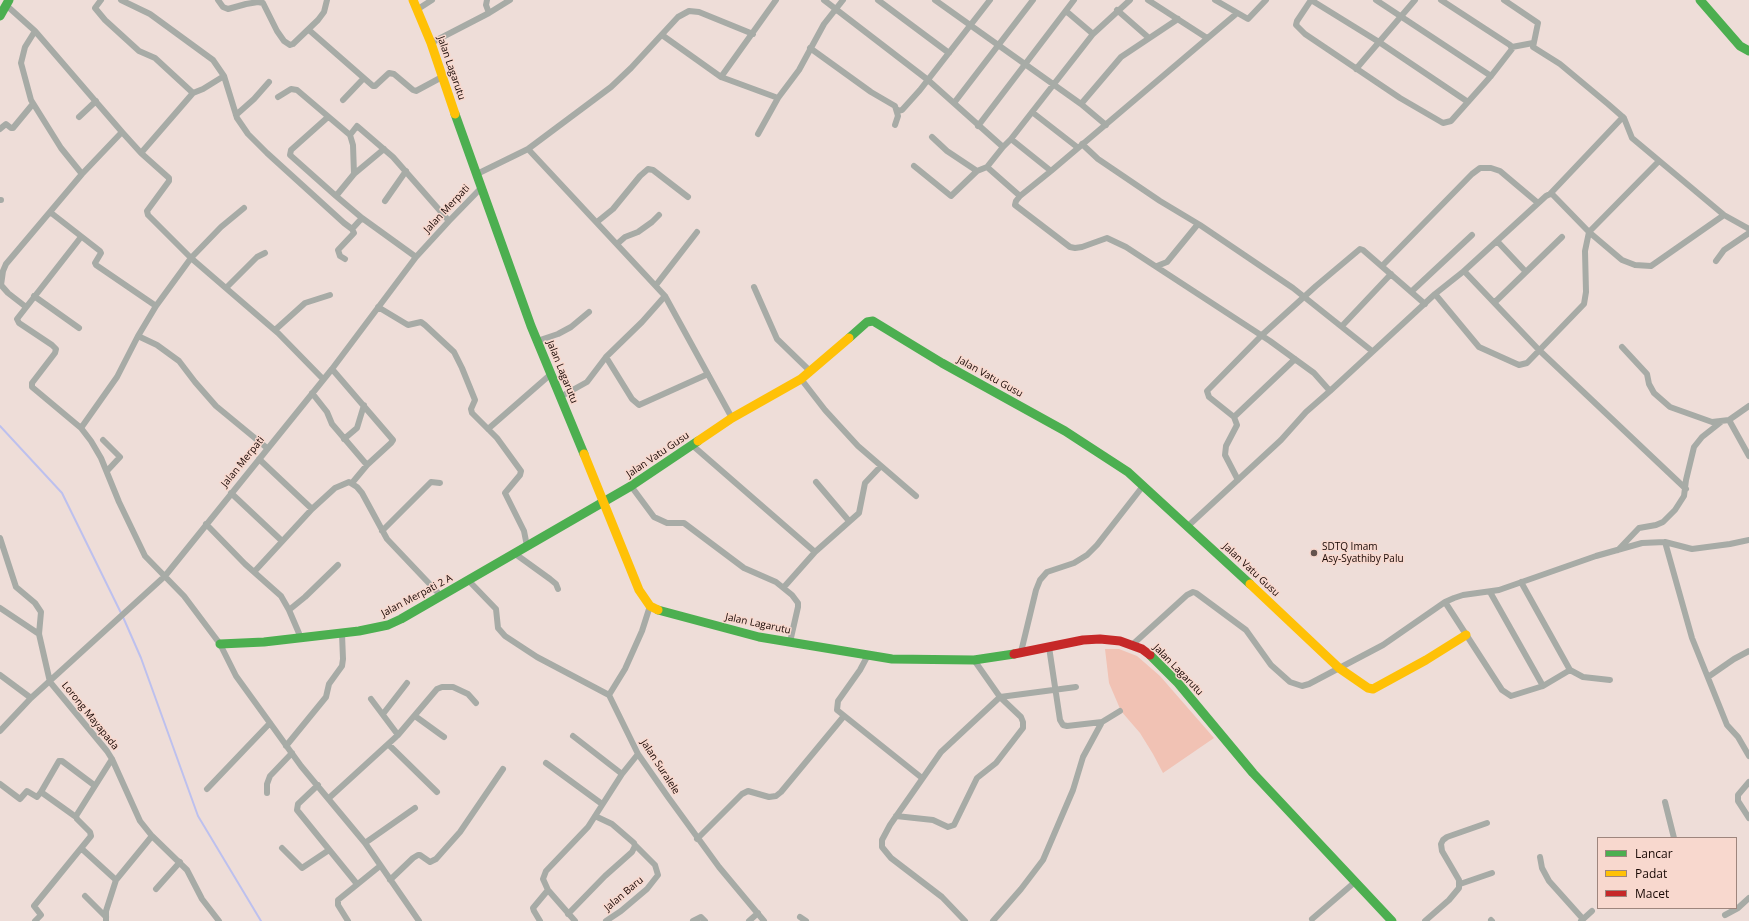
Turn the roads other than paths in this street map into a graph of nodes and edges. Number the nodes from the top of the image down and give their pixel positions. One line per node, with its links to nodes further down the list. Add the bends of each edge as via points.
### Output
1 (101, 0): 63 (street, via 95,8 105,20 135,48 151,55)
2 (121, 0): 55 (street, via 150,14 208,56)
3 (218, 0): 38 (street, via 228,9 263,3 277,31 290,45)
4 (327, 0): 38 (street, via 324,12)
5 (413, 0): 29 (street, Jalan Lagarutu)
6 (432, 0): 29 (street)
7 (487, 0): 33 (street)
8 (510, 0): 33 (street)
9 (776, 0): 40 (street)
10 (824, 0): 30 (street)
11 (843, 0): 30 (street)
12 (878, 0): 52 (street)
13 (935, 0): 27 (street)
14 (990, 0): 37 (street)
15 (1033, 0): 48 (street)
16 (1074, 0): 32 (street)
17 (1130, 0): 31 (street)
18 (1148, 0): 36 (street)
19 (1215, 0): 34 (street)
20 (1266, 0): 34 (street, via 1250,18 1246,19)
21 (1311, 0): 46 (street); 54 (street, via 1299,16 1296,25 1305,34)
22 (1376, 0): 35 (street)
23 (1415, 0): 35 (street)
24 (1440, 0): 49 (street)
25 (1504, 0): 47 (street, via 1538,23)
26 (1700, 0): 51 (street, via 1740,46)
27 (944, 2): 37 (street)
28 (4, 9): 39 (street)
29 (418, 9): 45 (street, Jalan Lagarutu)
30 (835, 9): 50 (street); 60 (street)
31 (1117, 10): 41 (street); 43 (street)
32 (1066, 11): 41 (street); 53 (street)
33 (489, 13): 45 (street)
34 (1236, 14): 44 (street)
35 (1401, 16): 46 (street); 56 (street)
36 (1178, 19): 43 (street); 44 (street)
37 (969, 25): 48 (street); 52 (street)
38 (309, 30): 59 (street)
39 (35, 31): 67 (street); 71 (street, via 25,47 21,63)
40 (753, 34): 42 (street, via 699,12 689,11 678,17); 58 (street)
41 (1093, 34): 62 (street)
42 (662, 35): 58 (street); 90 (street, via 611,87)
43 (1149, 38): 70 (street, via 1115,62)
44 (1207, 38): 79 (street)
45 (431, 42): 57 (street, Jalan Lagarutu)
46 (1379, 42): 54 (street); 68 (street)
47 (1533, 43): 49 (street); 77 (street, via 1537,51 1571,72)
48 (998, 45): 53 (street); 69 (street)
49 (1512, 47): 56 (street)
50 (810, 48): 65 (street); 72 (street, via 895,106)
51 (1749, 52)
52 (950, 53): 60 (street)
53 (1026, 64): 62 (street); 80 (street)
54 (1356, 68): 68 (street, via 1443,123 1451,120)
55 (224, 76): 63 (street); 74 (street)
56 (1492, 76): 68 (street)
57 (442, 77): 59 (street, via 416,91 392,73 375,86); 100 (street, Jalan Lagarutu)
58 (721, 77): 65 (street)
59 (363, 79): 66 (street)
60 (928, 80): 69 (street); 72 (street, via 902,110)
61 (269, 82): 74 (street)
62 (1053, 84): 70 (street); 73 (street)
63 (193, 93): 91 (street)
64 (278, 97): 76 (street, via 291,89 296,89)
65 (778, 98): 83 (street)
66 (343, 100)
67 (96, 101): 75 (street); 82 (street)
68 (1468, 102)
69 (954, 103): 80 (street)
70 (1081, 104): 79 (street)
71 (32, 105): 81 (street, via 12,128 6,124); 98 (street)
72 (897, 111): 78 (street)
73 (1032, 112): 86 (street); 87 (street)
74 (236, 115): 116 (street, via 257,144)
75 (79, 117)
76 (328, 117): 84 (street); 103 (street, via 291,150 290,155)
77 (1623, 117): 92 (street, via 1632,138); 102 (street)
78 (895, 125)
79 (1106, 125): 87 (street)
80 (978, 126): 88 (street)
81 (0, 128)
82 (122, 132): 91 (street); 98 (street)
83 (758, 134)
84 (350, 135): 89 (street, via 354,128 359,126); 99 (street)
85 (932, 137): 97 (street)
86 (1011, 139): 88 (street); 95 (street)
87 (1080, 146): 95 (street); 115 (street)
88 (1003, 147): 94 (street)
89 (384, 149): 96 (street); 99 (street)
90 (528, 149): 100 (street); 114 (street)
91 (141, 153): 127 (street, via 169,180 146,213)
92 (1660, 161): 111 (street); 119 (street)
93 (914, 166): 97 (street, via 951,196)
94 (987, 167): 97 (street); 104 (street)
95 (1050, 170): 104 (street)
96 (406, 171): 106 (street); 113 (street)
97 (977, 171)
98 (82, 174): 109 (street)
99 (354, 174): 103 (street)
100 (477, 174): 101 (street, Jalan Lagarutu)
101 (482, 187): 113 (street, Jalan Merpati); 156 (street, Jalan Lagarutu)
102 (1550, 194): 107 (street); 119 (street)
103 (336, 196): 112 (street)
104 (1020, 196): 131 (street, via 1015,205 1070,247 1082,247 1107,238)
105 (688, 197): 114 (street, via 653,170 648,169)
106 (385, 201)
107 (1538, 203): 124 (street); 132 (street, via 1500,171 1480,168)
108 (244, 208): 127 (street)
109 (50, 212): 122 (street); 148 (street, via 3,271 1,285)
110 (660, 215): 125 (street)
111 (1724, 215): 117 (street); 119 (street, via 1651,266 1635,265 1622,260)
112 (362, 218): 116 (street); 128 (street)
113 (448, 221): 128 (street, Jalan Merpati)
114 (598, 222): 125 (street)
115 (1198, 224): 131 (street, via 1167,262); 144 (street)
116 (352, 229): 129 (street, via 354,233 338,250 340,256)
117 (1749, 229)
118 (696, 232): 136 (street)
119 (1589, 232): 158 (street, via 1585,251 1584,304)
120 (1749, 233): 130 (street, via 1724,250)
121 (1472, 235): 139 (street)
122 (81, 237): 142 (street); 147 (street, via 101,253 95,264)
123 (1562, 237): 134 (street)
124 (1497, 241): 133 (street); 134 (street)
125 (618, 244): 136 (street)
126 (265, 253): 138 (street, via 257,257)
127 (190, 258): 138 (street); 147 (street)
128 (416, 258): 149 (street, Jalan Merpati)
129 (345, 259)
130 (1716, 261)
131 (1157, 266): 154 (street)
132 (1382, 266): 135 (street); 144 (street, via 1360,249)
133 (1464, 271): 140 (street); 145 (street)
134 (1526, 272): 145 (street)
135 (1391, 274): 139 (street); 151 (street)
136 (656, 285): 143 (street)
137 (754, 287): 163 (street, via 777,339)
138 (226, 288): 153 (street)
139 (1411, 292): 146 (street)
140 (1435, 294): 146 (street); 158 (street, via 1479,347 1488,352 1519,365 1527,363)
141 (330, 295): 153 (street, via 306,303)
142 (34, 296): 148 (street); 152 (street)
143 (665, 296): 160 (street); 165 (street)
144 (1305, 296): 151 (street); 154 (street)
145 (1495, 302): 158 (street)
146 (1425, 304): 159 (street)
147 (156, 306): 155 (street)
148 (26, 307): 177 (street, via 17,319 19,323 56,349 33,381 32,387)
149 (378, 307): 162 (street, Jalan Merpati); 178 (street, via 408,325 419,322 425,325 450,347 474,398 472,413)
150 (589, 312): 156 (street, via 571,327)
151 (1342, 326): 159 (street)
152 (79, 328)
153 (275, 330): 166 (street)
154 (1262, 335): 161 (street); 173 (street, via 1207,391 1209,397)
155 (138, 336): 177 (street, via 117,377); 182 (street, via 157,345 179,361 216,406)
156 (538, 341): 164 (street, Jalan Lagarutu)
157 (1622, 347): 176 (street, via 1647,374 1654,393 1670,407 1704,420)
158 (1539, 350): 194 (street)
159 (1372, 351): 168 (street)
160 (606, 357): 165 (street, via 632,399 639,405); 170 (street, via 587,382)
161 (1295, 359): 168 (street, via 1314,373); 173 (street)
162 (332, 368): 166 (street, Jalan Merpati); 171 (street)
163 (811, 372): 167 (street, Jalan Vatu Gusu); 193 (street, Jalan Vatu Gusu, via 862,327 873,321 942,364 1098,450)
164 (551, 374): 170 (street, Jalan Lagarutu); 178 (street)
165 (708, 374): 174 (street)
166 (322, 379): 169 (street, Jalan Merpati)
167 (801, 379): 174 (street, Jalan Vatu Gusu); 186 (street, via 858,446)
168 (1330, 391): 188 (street)
169 (312, 393): 179 (street); 182 (street, Jalan Merpati)
170 (560, 397): 197 (street, Jalan Lagarutu)
171 (364, 406): 179 (street, via 357,428); 185 (street, via 392,440)
172 (1749, 406): 175 (street)
173 (1234, 417): 188 (street, via 1237,425 1226,446 1225,455)
174 (732, 418): 181 (street, Jalan Vatu Gusu)
175 (1729, 420): 176 (street); 183 (street)
176 (1722, 422): 194 (street, via 1702,437 1694,447)
177 (81, 428): 187 (street)
178 (488, 429): 207 (street, via 521,473 505,493 524,531)
179 (344, 439): 185 (street)
180 (103, 440): 187 (street, via 120,457)
181 (692, 445): 192 (street, Jalan Vatu Gusu); 209 (street)
182 (267, 448): 184 (street, Jalan Merpati)
183 (1749, 456)
184 (259, 459): 195 (street, Jalan Merpati); 198 (street)
185 (367, 465): 190 (street)
186 (881, 466): 196 (street); 199 (street, via 865,483 859,512)
187 (107, 471): 213 (street, via 145,556)
188 (1238, 480): 201 (street)
189 (816, 482): 199 (street)
190 (352, 483): 198 (street, via 346,482 335,488); 202 (street, via 362,493)
191 (440, 483): 202 (street, via 431,482)
192 (631, 486): 197 (street, Jalan Vatu Gusu); 216 (street, via 654,517 667,523 684,523 744,568)
193 (1143, 486): 201 (street, Jalan Vatu Gusu); 233 (street, via 1087,555 1074,563 1047,572 1040,580)
194 (1686, 489): 208 (street, via 1682,502 1669,517 1656,525 1638,528)
195 (231, 493): 200 (street, Jalan Merpati); 205 (street)
196 (916, 496)
197 (603, 502): 207 (street, Jalan Merpati 2 A); 221 (street, Jalan Lagarutu, via 639,590)
198 (312, 509): 205 (street)
199 (849, 521): 209 (street)
200 (206, 524): 212 (street); 213 (street, Jalan Merpati)
201 (1188, 526): 236 (street, Jalan Vatu Gusu)
202 (382, 531): 219 (street)
203 (0, 538): 224 (street, via 15,584 35,602 41,612)
204 (1749, 540): 206 (street, via 1692,549)
205 (282, 541): 212 (street)
206 (1665, 542): 208 (street, via 1642,543); 239 (street, via 1692,638)
207 (527, 546): 210 (street, Jalan Merpati 2 A)
208 (1618, 550): 215 (street)
209 (815, 552): 216 (street)
210 (514, 553): 214 (street, Jalan Merpati 2 A); 217 (street, via 550,579)
211 (338, 565): 223 (street)
212 (254, 572): 223 (street, via 281,596)
213 (165, 576): 229 (street, via 184,596); 241 (street, Jalan Merpati)
214 (468, 581): 219 (street, Jalan Merpati 2 A); 246 (street, via 496,609 498,628 505,636 537,657)
215 (1521, 582): 218 (street); 237 (street)
216 (784, 587): 228 (street, via 798,603)
217 (558, 589)
218 (1490, 592): 220 (street, via 1463,595); 243 (street)
219 (441, 596): 225 (street, Jalan Merpati 2 A, via 388,625)
220 (1445, 602): 226 (street); 236 (street, via 1383,645)
221 (650, 606): 228 (street, Jalan Lagarutu, via 710,625); 246 (street, via 625,669)
222 (0, 608): 224 (street)
223 (289, 610): 227 (street)
224 (39, 634): 241 (street)
225 (342, 634): 227 (street, Jalan Merpati 2 A); 262 (street, via 342,666 329,684 326,697)
226 (1466, 635): 236 (street, Jalan Vatu Gusu, via 1373,689); 243 (street, via 1505,693 1511,696)
227 (301, 638): 229 (street, Jalan Merpati 2 A)
228 (790, 642): 234 (street, Jalan Lagarutu)
229 (220, 644): 256 (street, via 236,676)
230 (1132, 645): 231 (street, Jalan Lagarutu, via 1100,639); 236 (street, via 1187,595 1194,592 1206,598 1246,630 1271,665 1292,684 1309,684); 302 (street, Jalan Lagarutu, via 1155,659 1178,683 1253,774)
231 (1049, 647): 233 (street, Jalan Lagarutu); 245 (street)
232 (1749, 651): 239 (street)
233 (1021, 652): 235 (street, Jalan Lagarutu)
234 (868, 655): 235 (street, Jalan Lagarutu, via 905,660); 254 (street, via 838,701 838,710)
235 (974, 660): 247 (street)
236 (1339, 668)
237 (1570, 670): 240 (street, via 1583,677); 243 (street)
238 (0, 675): 248 (street)
239 (1708, 677): 265 (street, via 1727,725 1738,737)
240 (1610, 680)
241 (50, 682): 248 (street, Jalan Merpati); 266 (street, Lorong Mayapada)
242 (407, 683): 252 (street)
243 (1543, 686)
244 (1076, 687): 245 (street)
245 (1055, 689): 247 (street); 255 (street, via 1063,725)
246 (609, 695): 264 (street, Jalan Suralele)
247 (1000, 697): 270 (street, via 941,752); 284 (street, via 1021,717 1024,722 1023,728 996,763 977,778 954,825 948,827 932,820)
248 (31, 698): 257 (street, Jalan Merpati)
249 (371, 699): 252 (street)
250 (476, 703): 253 (street, via 463,691 453,687 442,687 437,689)
251 (1120, 711): 255 (street)
252 (383, 714): 258 (street)
253 (415, 716): 258 (street); 260 (street)
254 (844, 716): 270 (street); 290 (street, via 781,792 769,797 748,790)
255 (1102, 722): 332 (street, via 1082,757 1073,790 1042,860)
256 (270, 723): 262 (street); 275 (street)
257 (0, 731)
258 (398, 735): 261 (street)
259 (573, 736): 269 (street)
260 (444, 737)
261 (388, 744): 277 (street); 279 (street)
262 (286, 746): 263 (street)
263 (292, 753): 274 (street); 278 (street, via 270,776)
264 (638, 754): 269 (street); 290 (street, Jalan Suralele)
265 (1749, 756)
266 (112, 759): 273 (street); 288 (street, Lorong Mayapada, via 140,821)
267 (546, 764): 281 (street)
268 (503, 769): 301 (street, via 460,832 436,859 430,862 418,855)
269 (622, 774): 281 (street)
270 (922, 778): 284 (street)
271 (1749, 782): 286 (street, via 1738,795 1738,801)
272 (0, 784): 276 (street, via 20,799 27,791 37,797)
273 (94, 785): 276 (street, via 60,760); 285 (street)
274 (318, 785): 279 (street); 295 (street, via 296,808)
275 (207, 789)
276 (41, 792): 285 (street)
277 (437, 792)
278 (267, 793)
279 (329, 798): 291 (street)
280 (1665, 802): 289 (street)
281 (602, 804): 283 (street)
282 (415, 808): 291 (street)
283 (595, 816): 292 (street, via 612,824); 306 (street, via 588,827 546,871 543,878)
284 (896, 816): 331 (street, via 882,840 882,847 891,858 942,897)
285 (76, 817): 294 (street, via 91,835)
286 (1749, 818)
287 (1488, 823): 304 (street, via 1447,837 1441,844 1442,851)
288 (152, 836): 297 (street, Lorong Mayapada); 300 (street)
289 (1674, 837)
290 (697, 839): 312 (street, Jalan Suralele)
291 (365, 843): 298 (street)
292 (635, 845): 313 (street, via 632,852); 325 (street, Jalan Baru, via 655,865 658,875 647,889 621,912)
293 (282, 848): 295 (street, via 302,868)
294 (82, 849): 300 (street); 319 (street, via 34,906 41,914)
295 (329, 850): 303 (street)
296 (1540, 857): 318 (street, via 1549,881)
297 (180, 862): 305 (street); 320 (street, Lorong Mayapada, via 191,876 202,899)
298 (380, 866): 301 (street); 303 (street)
299 (1492, 873): 304 (street)
300 (116, 880): 316 (street)
301 (390, 880): 322 (street)
302 (1355, 882): 317 (street); 333 (street, Jalan Lagarutu)
303 (357, 884): 321 (street, via 337,902)
304 (1460, 884): 334 (street, via 1455,895)
305 (156, 889)
306 (548, 890): 313 (street); 323 (street, via 533,908)
307 (85, 896): 316 (street)
308 (1749, 898): 310 (street)
309 (1737, 909): 315 (street)
310 (1737, 909)
311 (1592, 911): 318 (street)
312 (758, 913): 328 (street); 329 (street, Jalan Suralele)
313 (568, 914): 324 (street)
314 (800, 917): 330 (street)
315 (1724, 918)
316 (106, 919)
317 (1312, 919)
318 (1582, 920)
319 (35, 921)
320 (219, 921)
321 (348, 921)
322 (419, 921)
323 (540, 921)
324 (575, 921)
325 (606, 921)
326 (693, 921): 327 (street, via 699,918)
327 (705, 921)
328 (749, 921)
329 (764, 921)
330 (806, 921)
331 (965, 921)
332 (993, 921)
333 (1392, 921)
334 (1425, 921)

